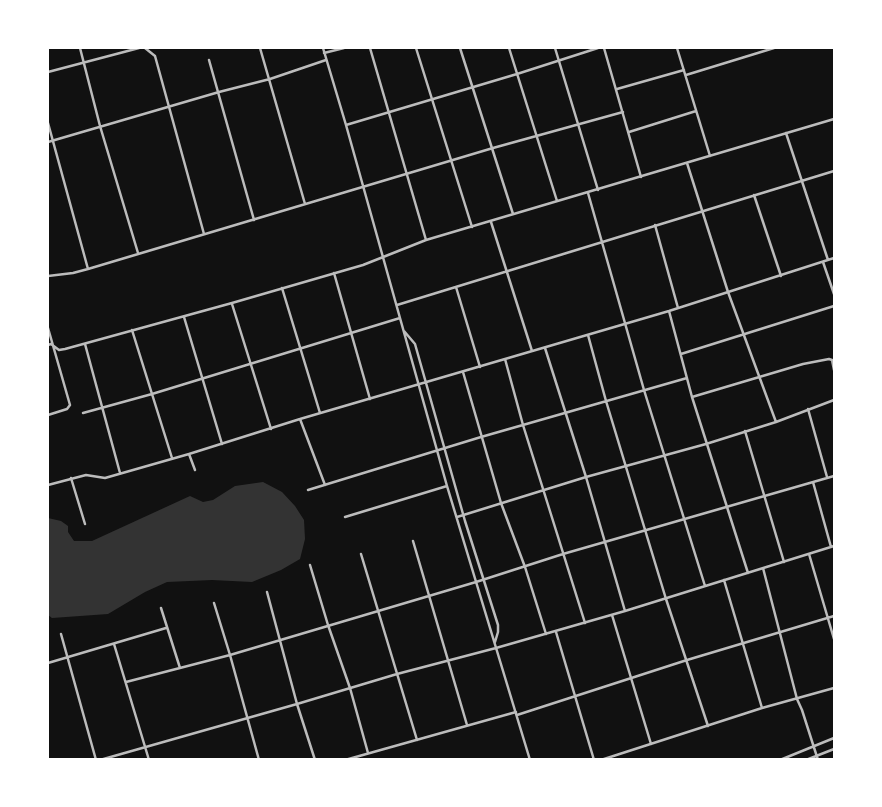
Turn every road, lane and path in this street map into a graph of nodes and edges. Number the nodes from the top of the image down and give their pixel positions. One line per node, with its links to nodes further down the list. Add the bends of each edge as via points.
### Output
1 (80, 48): 20 (street)
2 (140, 48): 20 (street)
3 (145, 48): 31 (street, via 155,56)
4 (260, 48): 26 (street)
5 (323, 48): 17 (street)
6 (344, 48): 17 (street)
7 (370, 48): 33 (street)
8 (416, 48): 30 (street)
9 (460, 48): 27 (street)
10 (509, 48): 24 (street)
11 (555, 48): 21 (street)
12 (598, 48): 21 (street)
13 (604, 48): 28 (street)
14 (677, 48): 22 (street)
15 (774, 48): 16 (street)
16 (764, 49): 25 (street)
17 (324, 53): 19 (street)
18 (209, 60): 29 (street)
19 (326, 60): 26 (street); 38 (street)
20 (84, 61): 23 (street); 39 (street)
21 (559, 61): 24 (street); 37 (street)
22 (684, 70): 25 (street); 28 (street)
23 (48, 72)
24 (517, 74): 27 (street); 42 (street)
25 (686, 75): 32 (street)
26 (270, 79): 29 (street); 58 (street)
27 (473, 87): 30 (street); 45 (street)
28 (617, 89): 34 (street)
29 (219, 92): 31 (street); 61 (street)
30 (432, 99): 33 (street); 47 (street)
31 (169, 106): 39 (street); 65 (street)
32 (696, 111): 40 (street); 46 (street)
33 (389, 112): 38 (street); 50 (street)
34 (623, 112): 37 (street); 40 (street)
35 (834, 119): 41 (street)
36 (48, 123): 43 (street)
37 (579, 124): 42 (street); 54 (street)
38 (346, 125): 53 (street)
39 (100, 126): 43 (street); 68 (street)
40 (629, 132): 51 (street)
41 (786, 133): 46 (street); 52 (street)
42 (536, 136): 45 (street); 57 (street)
43 (52, 141): 44 (street); 73 (street)
44 (48, 142)
45 (494, 148): 47 (street); 60 (street)
46 (710, 156): 48 (street)
47 (451, 162): 50 (street); 64 (street)
48 (686, 163): 51 (street); 59 (street)
49 (834, 170): 52 (street)
50 (408, 174): 53 (street); 66 (street)
51 (641, 177): 54 (street)
52 (802, 180): 56 (street); 71 (street)
53 (363, 188): 58 (street); 69 (street)
54 (598, 190): 55 (street)
55 (588, 193): 57 (street); 67 (street)
56 (754, 195): 59 (street); 77 (street)
57 (557, 202): 60 (street)
58 (305, 204): 61 (street)
59 (702, 211): 63 (street); 80 (street)
60 (514, 214): 62 (street)
61 (254, 220): 65 (street)
62 (491, 221): 64 (street); 74 (street)
63 (655, 225): 67 (street); 85 (street)
64 (472, 227): 66 (street)
65 (204, 234): 68 (street)
66 (426, 240): 69 (street)
67 (602, 241): 74 (street); 89 (street)
68 (138, 254): 73 (street)
69 (383, 256): 75 (street); 83 (street)
70 (834, 258): 71 (street)
71 (828, 260): 72 (street)
72 (823, 262): 77 (street); 81 (street)
73 (88, 269): 76 (street)
74 (506, 271): 78 (street); 101 (street)
75 (334, 273): 79 (street); 93 (street)
76 (48, 276)
77 (781, 276): 80 (street)
78 (456, 286): 83 (street); 105 (street)
79 (282, 288): 82 (street); 100 (street)
80 (728, 292): 85 (street); 95 (street)
81 (834, 294)
82 (232, 303): 87 (street); 104 (street)
83 (396, 305): 88 (street)
84 (834, 306): 95 (street)
85 (678, 308): 86 (street)
86 (669, 311): 89 (street); 102 (street)
87 (184, 317): 92 (street); 108 (street)
88 (400, 318): 91 (street); 93 (street)
89 (626, 324): 94 (street); 113 (street)
90 (48, 328): 96 (street)
91 (403, 329): 111 (street, via 415,344); 112 (street)
92 (132, 330): 97 (street); 114 (street)
93 (351, 334): 100 (street); 116 (street)
94 (588, 335): 99 (street); 118 (street)
95 (743, 335): 102 (street); 110 (street)
96 (52, 344): 97 (street, via 59,350); 98 (street); 124 (street, via 70,405)
97 (85, 344): 119 (street)
98 (48, 345)
99 (546, 348): 101 (street); 123 (street)
100 (301, 349): 104 (street); 122 (street)
101 (532, 351): 103 (street)
102 (680, 354): 109 (street)
103 (505, 359): 105 (street); 127 (street)
104 (251, 364): 108 (street); 128 (street)
105 (480, 367): 107 (street)
106 (834, 370): 110 (street, via 832,360 826,359)
107 (463, 372): 111 (street); 130 (street)
108 (202, 378): 114 (street); 131 (street)
109 (687, 378): 113 (street); 115 (street)
110 (760, 378): 115 (street); 126 (street)
111 (426, 383): 112 (street); 133 (street)
112 (419, 385): 116 (street); 134 (street)
113 (644, 390): 118 (street); 136 (street)
114 (152, 394): 119 (street); 137 (street)
115 (692, 397): 132 (street)
116 (370, 399): 122 (street)
117 (834, 400): 120 (street)
118 (606, 401): 123 (street); 138 (street)
119 (102, 408): 121 (street); 140 (street)
120 (808, 409): 126 (street); 144 (street)
121 (83, 413)
122 (320, 413): 125 (street)
123 (566, 413): 127 (street); 142 (street)
124 (48, 415)
125 (300, 419): 128 (street); 147 (street)
126 (776, 422): 129 (street)
127 (523, 425): 130 (street); 150 (street)
128 (272, 429): 131 (street)
129 (745, 431): 132 (street); 151 (street)
130 (481, 437): 133 (street); 152 (street)
131 (222, 444): 135 (street)
132 (706, 444): 136 (street); 153 (street)
133 (444, 448): 134 (street); 154 (street)
134 (437, 450): 147 (street); 148 (street)
135 (190, 454): 137 (street); 139 (street)
136 (665, 456): 138 (street); 157 (street)
137 (172, 458): 140 (street)
138 (627, 466): 142 (street); 159 (street)
139 (195, 470)
140 (120, 473): 143 (street, via 105,478 86,475)
141 (834, 476): 144 (street)
142 (586, 477): 150 (street); 161 (street)
143 (71, 478): 146 (street); 158 (street)
144 (827, 478): 145 (street)
145 (813, 482): 151 (street); 162 (street)
146 (48, 485)
147 (325, 485): 149 (street)
148 (447, 486): 155 (street); 156 (street)
149 (308, 490)
150 (544, 490): 152 (street); 164 (street)
151 (764, 496): 153 (street); 166 (street)
152 (501, 503): 154 (street); 168 (street)
153 (726, 508): 157 (street); 170 (street)
154 (464, 515): 156 (street); 171 (street)
155 (345, 517)
156 (457, 517): 173 (street)
157 (684, 520): 159 (street); 174 (street)
158 (85, 524)
159 (646, 530): 161 (street); 177 (street)
160 (414, 540): 176 (street)
161 (605, 542): 164 (street); 181 (street)
162 (833, 546): 165 (street)
163 (361, 554): 180 (street)
164 (563, 554): 168 (street); 185 (street)
165 (809, 554): 166 (street); 184 (street)
166 (784, 562): 169 (street)
167 (310, 565): 186 (street)
168 (525, 567): 171 (street); 191 (street)
169 (763, 568): 170 (street); 189 (street)
170 (748, 573): 172 (street)
171 (484, 579): 173 (street); 195 (street, via 498,626)
172 (724, 580): 174 (street); 196 (street)
173 (476, 582): 176 (street); 195 (street)
174 (705, 586): 177 (street)
175 (267, 592): 193 (street)
176 (429, 595): 180 (street); 200 (street)
177 (666, 599): 181 (street); 201 (street)
178 (214, 603): 198 (street)
179 (161, 608): 187 (street)
180 (378, 610): 186 (street); 204 (street)
181 (625, 611): 182 (street)
182 (612, 615): 185 (street); 205 (street)
183 (834, 616): 184 (street)
184 (827, 618): 189 (street); 192 (street)
185 (585, 623): 188 (street)
186 (328, 625): 193 (street); 207 (street)
187 (166, 628): 194 (street); 203 (street)
188 (556, 631): 191 (street); 209 (street)
189 (780, 632): 196 (street); 210 (street)
190 (61, 634): 199 (street)
191 (546, 634): 197 (street)
192 (834, 639)
193 (279, 640): 198 (street); 211 (street)
194 (114, 643): 199 (street); 206 (street)
195 (494, 643): 197 (street)
196 (743, 643): 201 (street); 212 (street)
197 (496, 648): 200 (street); 213 (street)
198 (230, 655): 203 (street); 214 (street)
199 (66, 656): 202 (street); 225 (street)
200 (449, 659): 204 (street); 215 (street)
201 (687, 660): 205 (street); 216 (street)
202 (48, 663)
203 (180, 668): 206 (street)
204 (397, 674): 207 (street); 218 (street)
205 (632, 678): 209 (street); 219 (street)
206 (126, 682): 221 (street)
207 (350, 688): 211 (street); 223 (street)
208 (834, 688): 210 (street)
209 (575, 696): 213 (street); 232 (street)
210 (797, 699): 212 (street); 220 (street)
211 (297, 704): 214 (street); 229 (street)
212 (762, 708): 216 (street)
213 (517, 713): 215 (street); 231 (street)
214 (248, 718): 221 (street); 228 (street)
215 (467, 725): 218 (street)
216 (708, 726): 219 (street)
217 (834, 738): 220 (street)
218 (417, 740): 223 (street)
219 (651, 744): 233 (street)
220 (813, 746): 224 (street); 234 (street)
221 (145, 747): 226 (street); 227 (street)
222 (834, 749): 224 (street)
223 (368, 753): 230 (street)
224 (817, 755): 235 (street); 236 (street)
225 (96, 760)
226 (100, 760)
227 (149, 760)
228 (260, 760)
229 (315, 760)
230 (345, 760)
231 (530, 760)
232 (594, 760)
233 (601, 760)
234 (780, 760)
235 (806, 760)
236 (818, 760)

